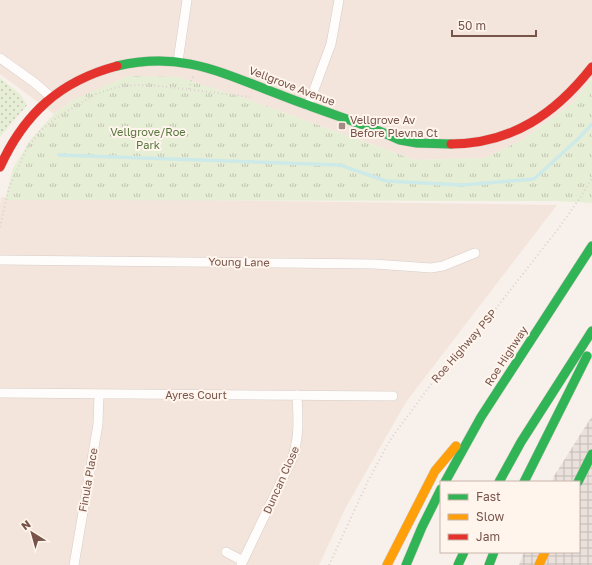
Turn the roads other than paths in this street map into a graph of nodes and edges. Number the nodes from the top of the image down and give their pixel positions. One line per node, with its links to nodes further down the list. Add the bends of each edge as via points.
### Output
1 (187, 0): 4 (street)
2 (339, 0): 7 (street, via 332,44)
3 (0, 58): 6 (street)
4 (178, 61): 6 (main road, Vellgrove Avenue, via 122,63 69,84); 7 (main road, Vellgrove Avenue, via 246,81)
5 (592, 66): 7 (main road, Vellgrove Avenue, via 570,95 548,113 519,130 488,140 450,145 411,142)
6 (51, 97): 8 (main road, Vellgrove Avenue, via 18,131)
7 (308, 106)
8 (0, 167)
9 (592, 246): 18 (main road, Roe Highway)
10 (475, 253): 11 (street, Young Lane, via 444,266 431,268 374,264)
11 (0, 260)
12 (592, 331): 21 (main road, via 529,429)
13 (592, 345): 22 (main road)
14 (0, 393): 15 (street, Ayres Court)
15 (99, 394): 16 (street, Ayres Court); 30 (street, Finula Place, via 98,424)
16 (297, 395): 17 (street, Ayres Court); 29 (street, Duncan Close, via 299,429 292,459)
17 (393, 396)
18 (481, 417): 20 (main road, Roe Highway); 31 (main road, via 435,470)
19 (592, 454): 23 (main road)
20 (446, 481)
21 (500, 481)
22 (524, 481)
23 (578, 481)
24 (440, 491): 32 (main road)
25 (226, 552): 29 (street, Duncan Close)
26 (464, 553): 33 (main road)
27 (494, 553): 34 (main road)
28 (545, 553): 35 (main road)
29 (242, 563)
30 (74, 565)
31 (387, 565)
32 (406, 565)
33 (458, 565)
34 (489, 565)
35 (539, 565)

